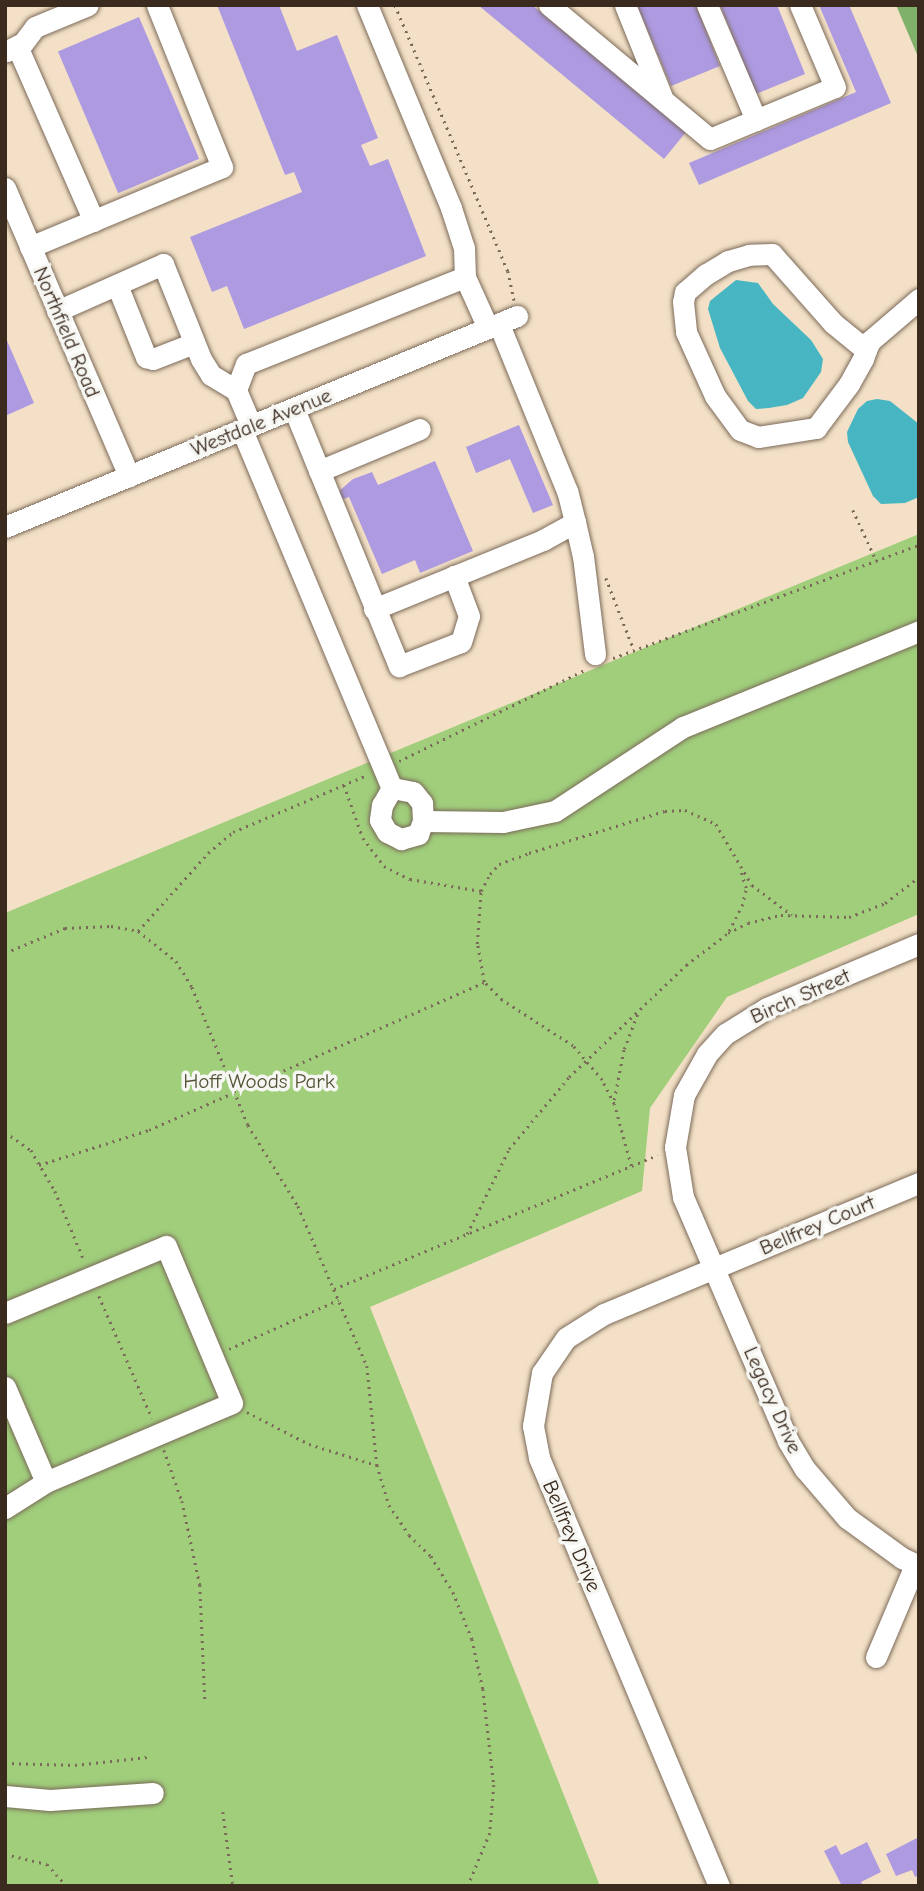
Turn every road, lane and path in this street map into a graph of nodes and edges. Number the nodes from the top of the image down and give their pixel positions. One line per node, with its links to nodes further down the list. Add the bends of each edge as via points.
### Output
1 (88, 5): 9 (street, via 35,27)
2 (157, 5): 13 (street, via 222,167)
3 (367, 5): 15 (street, via 452,208 464,248)
4 (395, 5): 19 (path, via 508,271)
5 (549, 5): 10 (street)
6 (625, 5): 10 (street)
7 (708, 5): 11 (street)
8 (800, 5): 11 (street, via 835,87)
9 (11, 49): 13 (street)
10 (664, 101): 11 (street, via 709,139)
11 (756, 120)
12 (5, 188): 14 (street, Northfield Road)
13 (94, 221): 14 (street)
14 (30, 247): 18 (street, Northfield Road)
15 (465, 277): 19 (street); 22 (street, via 246,364)
16 (117, 285): 18 (street); 20 (street, via 146,357 153,359); 20 (street, via 163,264)
17 (919, 299): 21 (street, via 870,341)
18 (57, 311): 27 (street, Northfield Road)
19 (501, 323): 23 (street, Westdale Avenue); 29 (street)
20 (194, 343): 22 (street, via 211,374)
21 (866, 350): 21 (street, via 842,395 816,428 750,436 726,414 686,332 685,292 728,261 772,254 833,323)
22 (236, 390): 24 (street)
23 (294, 409): 24 (street, Westdale Avenue); 26 (street)
24 (246, 428): 27 (street, Westdale Avenue); 37 (street)
25 (419, 429): 26 (street)
26 (318, 471): 34 (street)
27 (129, 477): 30 (street, Westdale Avenue)
28 (853, 510): 32 (path)
29 (575, 522): 33 (street); 36 (street)
30 (5, 527)
31 (919, 545): 32 (path)
32 (877, 562): 36 (path)
33 (454, 576): 34 (street); 34 (street, via 469,616 461,642 399,666)
34 (374, 609)
35 (919, 631): 39 (street, via 683,727 555,811 503,822)
36 (597, 661): 37 (path)
37 (384, 768): 38 (street); 43 (path, via 233,832)
38 (392, 789): 39 (street, via 414,792 422,803); 39 (street, via 382,805 380,820 387,832 401,839 418,834)
39 (423, 821)
40 (740, 869): 42 (path, via 752,885); 44 (path, via 746,888); 47 (path, via 716,824 685,810 664,811 499,864 481,891 477,944)
41 (919, 877): 42 (path, via 885,903 849,917)
42 (792, 915): 44 (path, via 748,923)
43 (138, 931): 46 (path, via 111,926 65,928); 50 (path, via 176,961 192,987)
44 (728, 933): 48 (path)
45 (919, 944): 53 (street, Birch Street, via 767,1007 725,1034 684,1095)
46 (5, 953)
47 (484, 982): 49 (path); 50 (path)
48 (640, 1009): 49 (path); 51 (path, via 624,1049)
49 (586, 1060): 51 (path); 57 (path, via 509,1149)
50 (234, 1090): 54 (path, via 149,1130); 60 (path, via 248,1125 298,1206)
51 (614, 1104): 55 (path)
52 (5, 1132): 54 (path, via 31,1150)
53 (675, 1147): 55 (path); 58 (street, Birch Street, via 683,1197)
54 (40, 1165): 59 (path)
55 (631, 1166): 57 (path)
56 (919, 1183): 58 (street, Bellfrey Court)
57 (467, 1234): 60 (path)
58 (715, 1268): 70 (street, Legacy Drive, via 788,1441 805,1469 847,1518); 82 (street, Bellfrey Drive, via 577,1328 542,1373 533,1426 539,1457)
59 (91, 1277): 62 (street); 63 (street, via 166,1246); 66 (path)
60 (334, 1289): 61 (path)
61 (338, 1300): 63 (path); 67 (path, via 367,1366)
62 (5, 1313)
63 (212, 1356): 65 (street)
64 (5, 1387): 68 (street)
65 (232, 1403): 66 (street); 67 (path, via 309,1444)
66 (159, 1434): 68 (street); 72 (path, via 182,1501 200,1585)
67 (377, 1465): 81 (path, via 390,1505 453,1592 472,1639 483,1689 494,1784 490,1833)
68 (46, 1482): 69 (street)
69 (5, 1508)
70 (917, 1566): 71 (street)
71 (876, 1657)
72 (205, 1699)
73 (148, 1758): 74 (path, via 75,1765)
74 (5, 1763)
75 (153, 1793): 76 (street, via 50,1800)
76 (5, 1796)
77 (223, 1812): 80 (path)
78 (6, 1853): 79 (path, via 47,1864)
79 (67, 1886)
80 (233, 1886)
81 (468, 1886)
82 (719, 1886)

